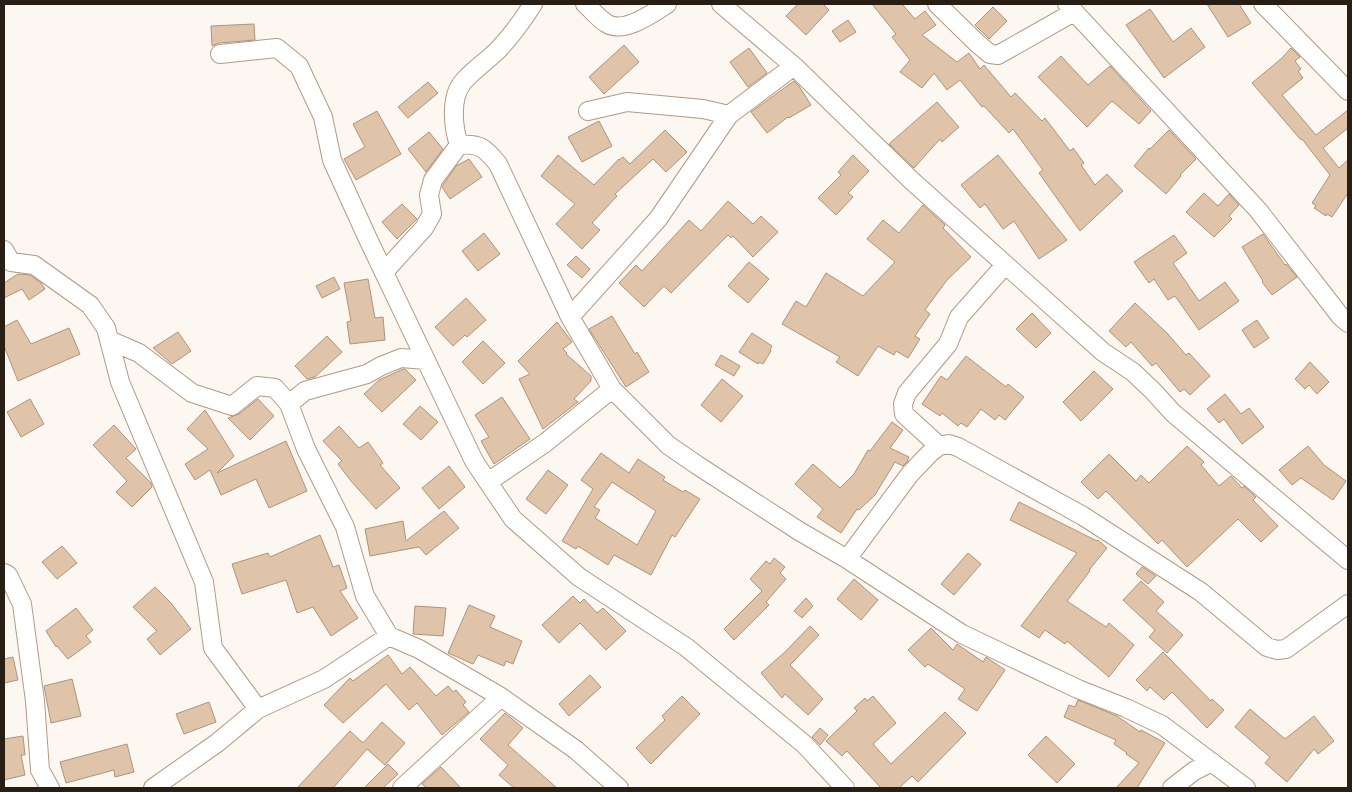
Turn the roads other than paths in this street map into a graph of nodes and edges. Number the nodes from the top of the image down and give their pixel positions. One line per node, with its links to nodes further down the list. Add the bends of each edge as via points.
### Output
1 (533, 4): 13 (street, via 498,50 462,83 455,98 454,131)
2 (585, 4): 3 (street, via 607,24 623,26 643,20)
3 (668, 4)
4 (721, 4): 9 (street)
5 (937, 4): 7 (street, via 990,54 998,54)
6 (1263, 4): 10 (street)
7 (1070, 8): 18 (street, via 1258,210)
8 (220, 54): 16 (street, via 277,48 299,66 323,117 332,160)
9 (794, 66): 12 (street); 15 (street, via 911,180)
10 (1348, 91)
11 (588, 111): 12 (street, via 627,102 703,109)
12 (729, 115): 17 (street, via 658,219)
13 (459, 145): 16 (street, via 433,180 429,195 432,214 424,228); 17 (street, via 473,144 486,149 498,164)
14 (4, 250): 19 (street, via 11,262 34,265 90,305 106,328)
15 (1005, 265): 23 (street, via 959,317 948,344 907,392 904,414); 26 (street, via 1103,352 1133,372 1173,413)
16 (384, 272): 20 (street)
17 (570, 317): 21 (street)
18 (1348, 323)
19 (109, 340): 22 (street, via 139,353 192,393 209,400 232,406 257,386 275,388); 31 (street, via 120,382 204,582 213,648)
20 (426, 360): 22 (street, via 401,358 367,374 305,391); 24 (street, via 474,461)
21 (612, 389): 24 (street, via 545,444); 25 (street, via 668,445)
22 (289, 404): 29 (street, via 306,449 345,527 365,596)
23 (939, 446): 25 (street, via 910,474); 28 (street, via 949,444 958,447 1083,516 1201,592 1267,647 1286,649)
24 (488, 482): 37 (street, via 514,519 579,577 686,647 804,744)
25 (847, 559): 32 (street, via 962,634 1162,725)
26 (1348, 560)
27 (4, 573): 33 (street, via 22,604 40,770)
28 (1348, 604)
29 (389, 636): 30 (street, via 419,649); 31 (street, via 324,679)
30 (502, 697): 35 (street); 36 (street, via 576,750)
31 (258, 709): 34 (street)
32 (1212, 762): 38 (street); 39 (street)
33 (50, 788)
34 (153, 788)
35 (402, 788)
36 (619, 788)
37 (845, 788)
38 (1172, 788)
39 (1246, 788)

